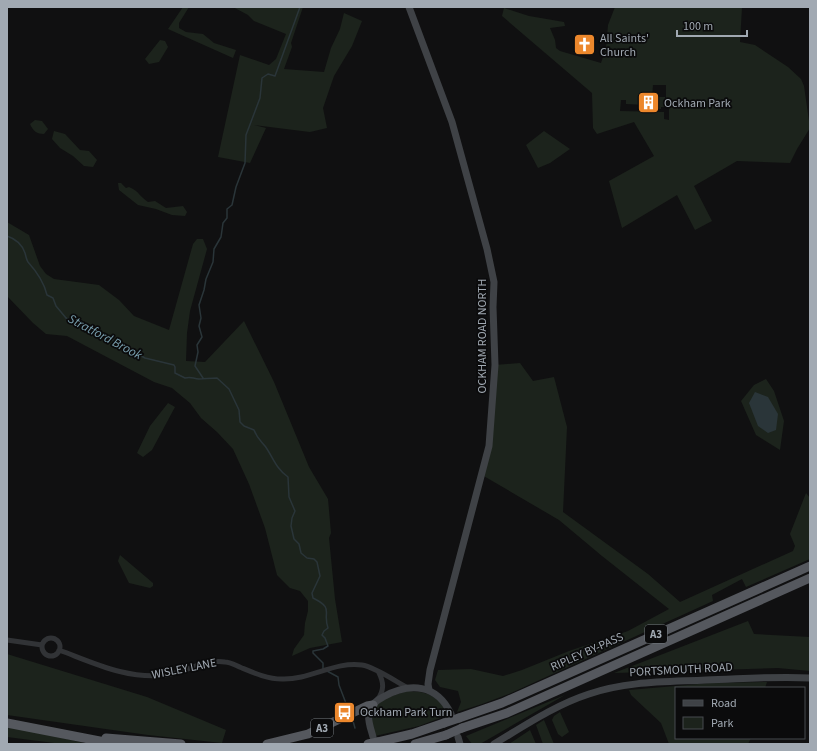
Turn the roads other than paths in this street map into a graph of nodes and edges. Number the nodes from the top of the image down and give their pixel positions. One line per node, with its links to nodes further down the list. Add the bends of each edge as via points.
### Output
1 (409, 7): 7 (main road, OCKHAM ROAD NORTH, via 452,122 494,282 495,364 489,446)
2 (810, 566): 13 (highway, RIPLEY BY-PASS / A3, via 502,703)
3 (810, 578): 16 (highway, RIPLEY BY-PASS / A3, via 507,713)
4 (7, 640): 5 (street, WISLEY LANE)
5 (42, 645): 6 (street, WISLEY LANE, via 45,653 50,655); 6 (street, WISLEY LANE, via 46,639 53,638 59,643)
6 (59, 650): 8 (street, WISLEY LANE, via 102,667 133,675 168,674 217,661 228,662 265,677 280,680 299,679 336,666 349,665 370,667)
7 (430, 670): 10 (main road, OCKHAM ROAD NORTH, via 422,681); 11 (main road, OCKHAM ROAD NORTH)
8 (379, 673): 10 (street, WISLEY LANE); 12 (street, via 384,686)
9 (810, 678): 22 (main road, PORTSMOUTH ROAD, via 662,681 615,687 587,694 565,704)
10 (411, 688): 11 (main road); 12 (main road, via 395,691)
11 (428, 690): 13 (main road, via 442,700)
12 (375, 703): 17 (main road, via 368,718); 20 (highway, A3, via 308,734)
13 (455, 716): 17 (highway, RIPLEY BY-PASS / A3, bridge, via 444,723 412,734)
14 (7, 723): 15 (highway)
15 (73, 736): 18 (highway); 19 (highway)
16 (460, 739): 21 (highway, RIPLEY BY-PASS / A3, bridge, via 446,734)
17 (373, 741)
18 (115, 744)
19 (181, 744)
20 (268, 744)
21 (416, 744)
22 (494, 744)

